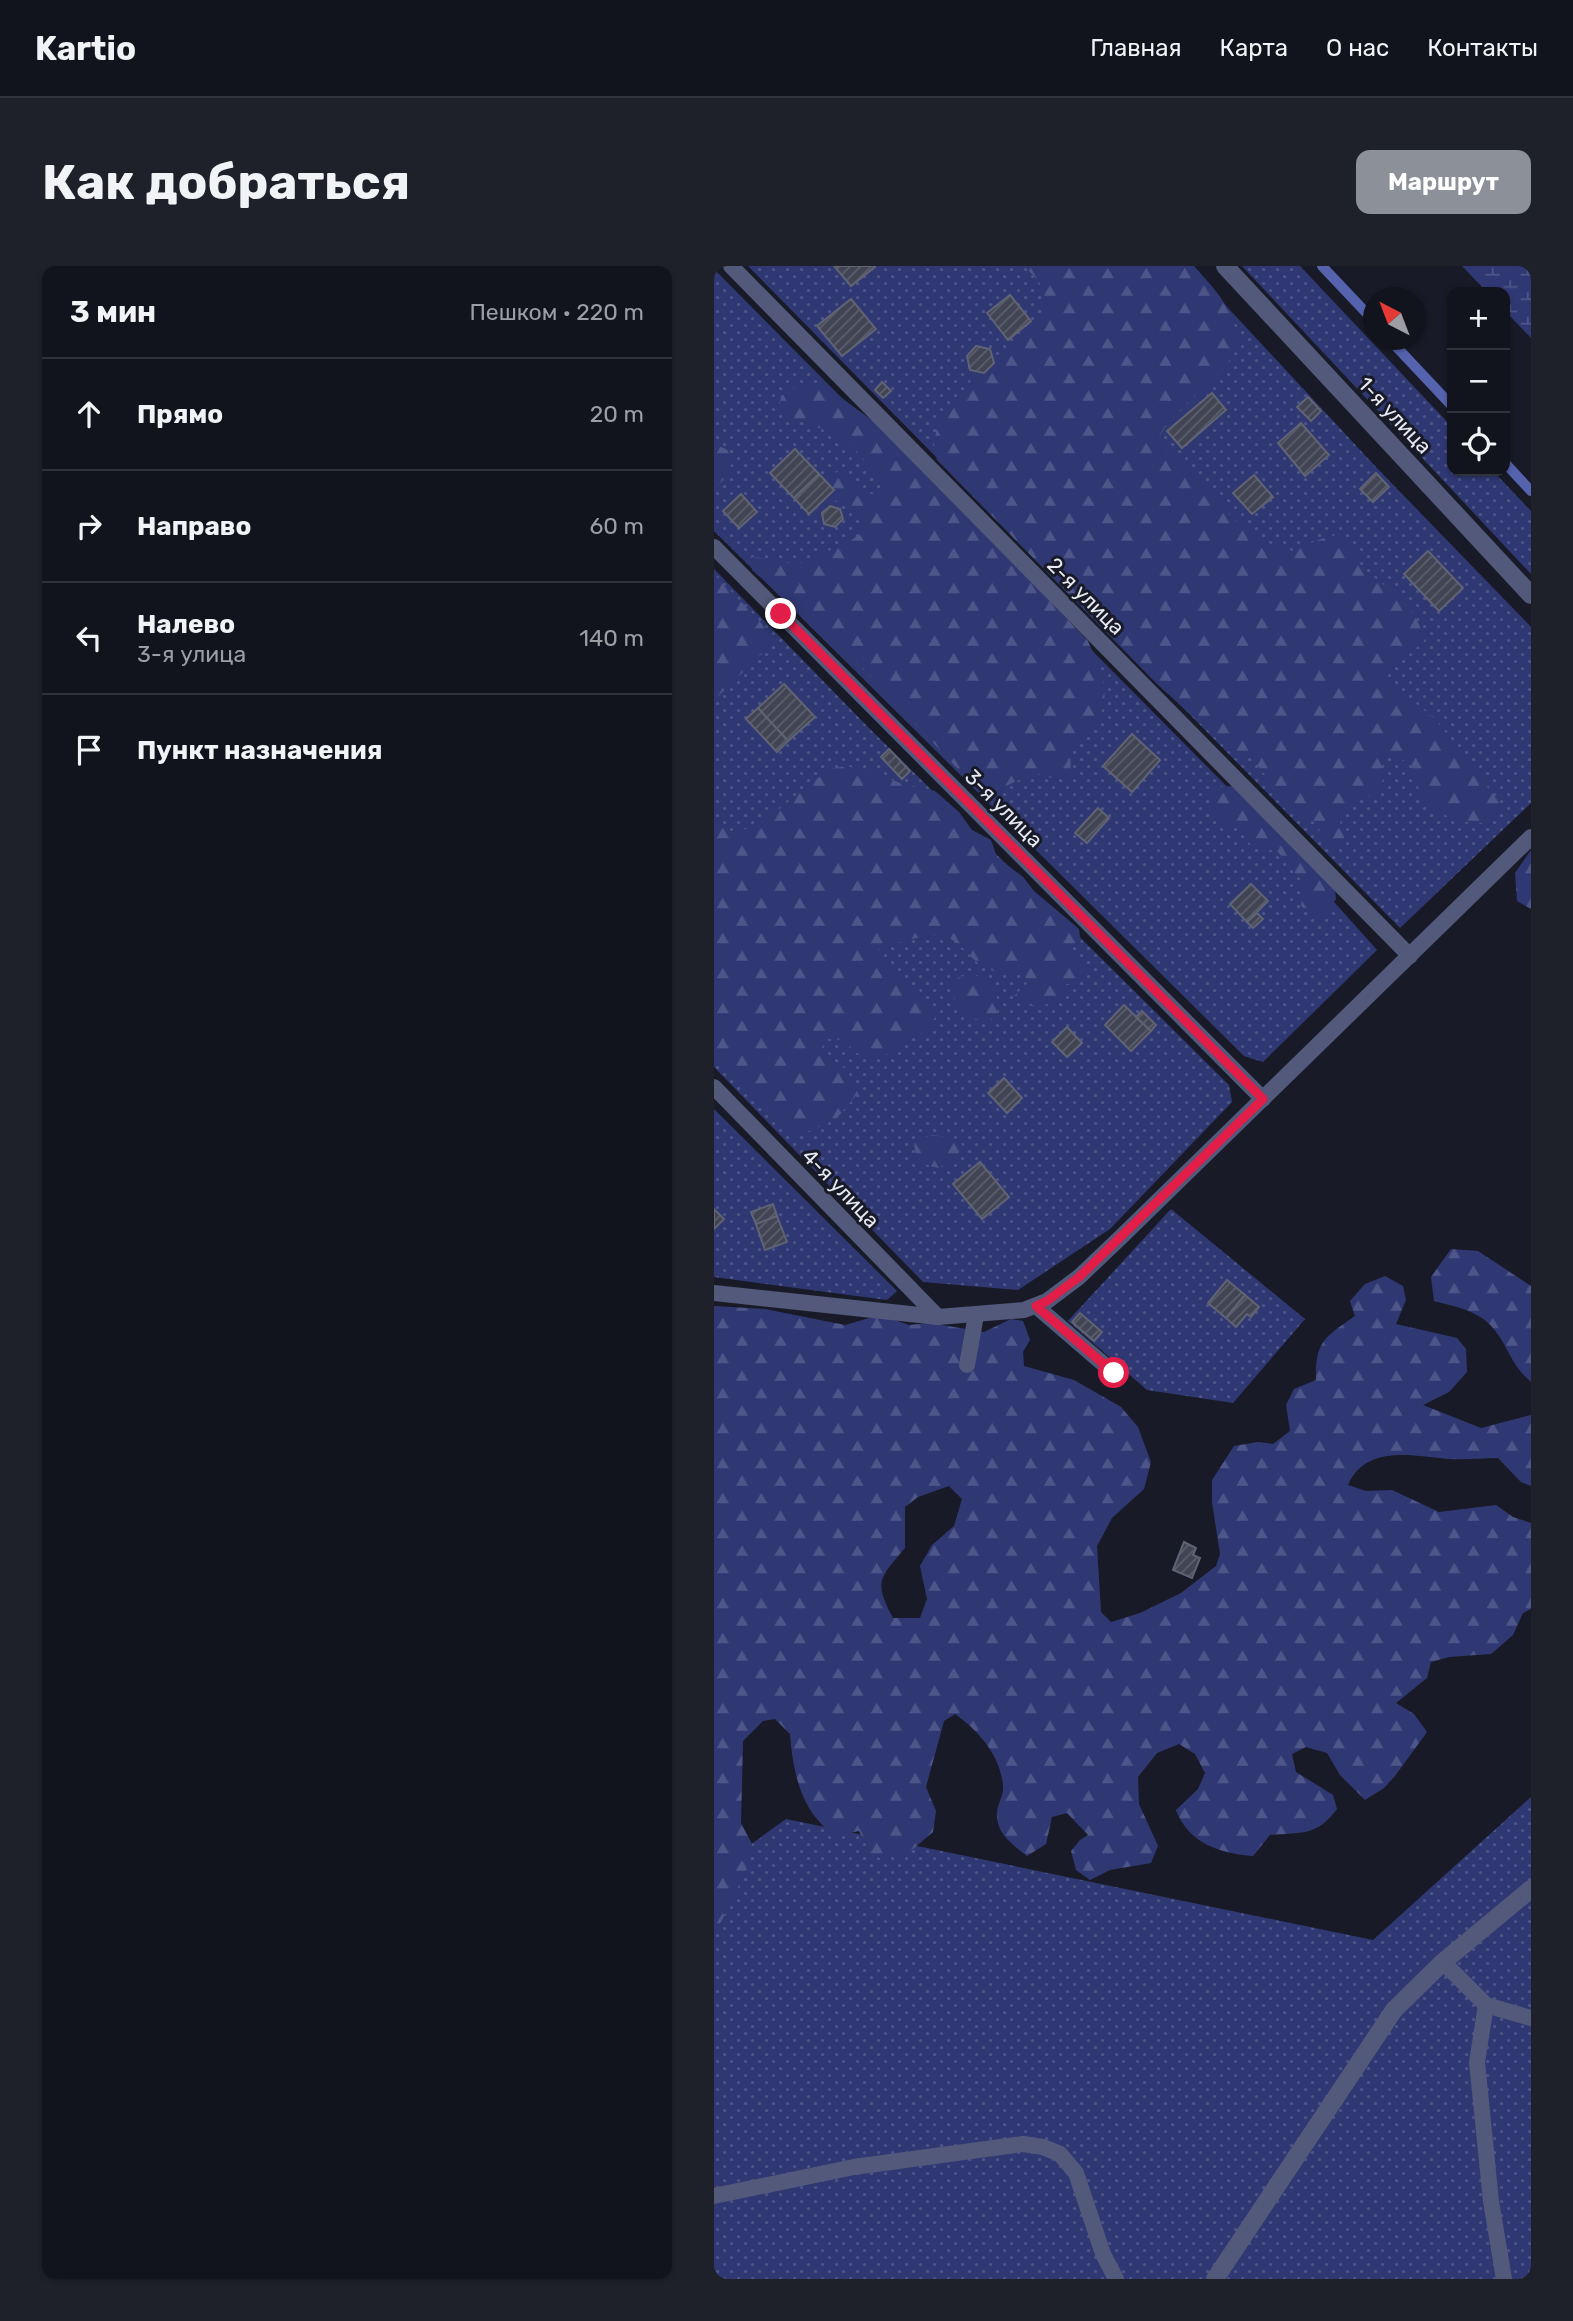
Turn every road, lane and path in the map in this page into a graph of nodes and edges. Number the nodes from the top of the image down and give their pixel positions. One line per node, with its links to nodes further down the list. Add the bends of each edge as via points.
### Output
1 (731, 266): 6 (lane, 2-я улица)
2 (1225, 266): 4 (street, 1-я улица)
3 (714, 547): 8 (lane, 3-я улица)
4 (1531, 595)
5 (1531, 837): 6 (lane)
6 (1410, 956): 8 (lane)
7 (714, 1087): 12 (lane, 4-я улица)
8 (1263, 1099): 10 (lane, via 1087,1269)
9 (714, 1293): 12 (lane)
10 (1036, 1306): 11 (lane); 14 (lane)
11 (976, 1315): 12 (lane); 13 (lane)
12 (938, 1317)
13 (967, 1365)
14 (1114, 1373)
15 (1531, 1889): 16 (street)
16 (1443, 1962): 17 (lane); 21 (street, via 1394,2010)
17 (1486, 2006): 18 (lane); 22 (lane, via 1477,2062)
18 (1531, 2018)
19 (714, 2196): 20 (lane, via 854,2167 1023,2144 1043,2147 1060,2154 1076,2173)
20 (1116, 2279)
21 (1215, 2279)
22 (1504, 2279)

